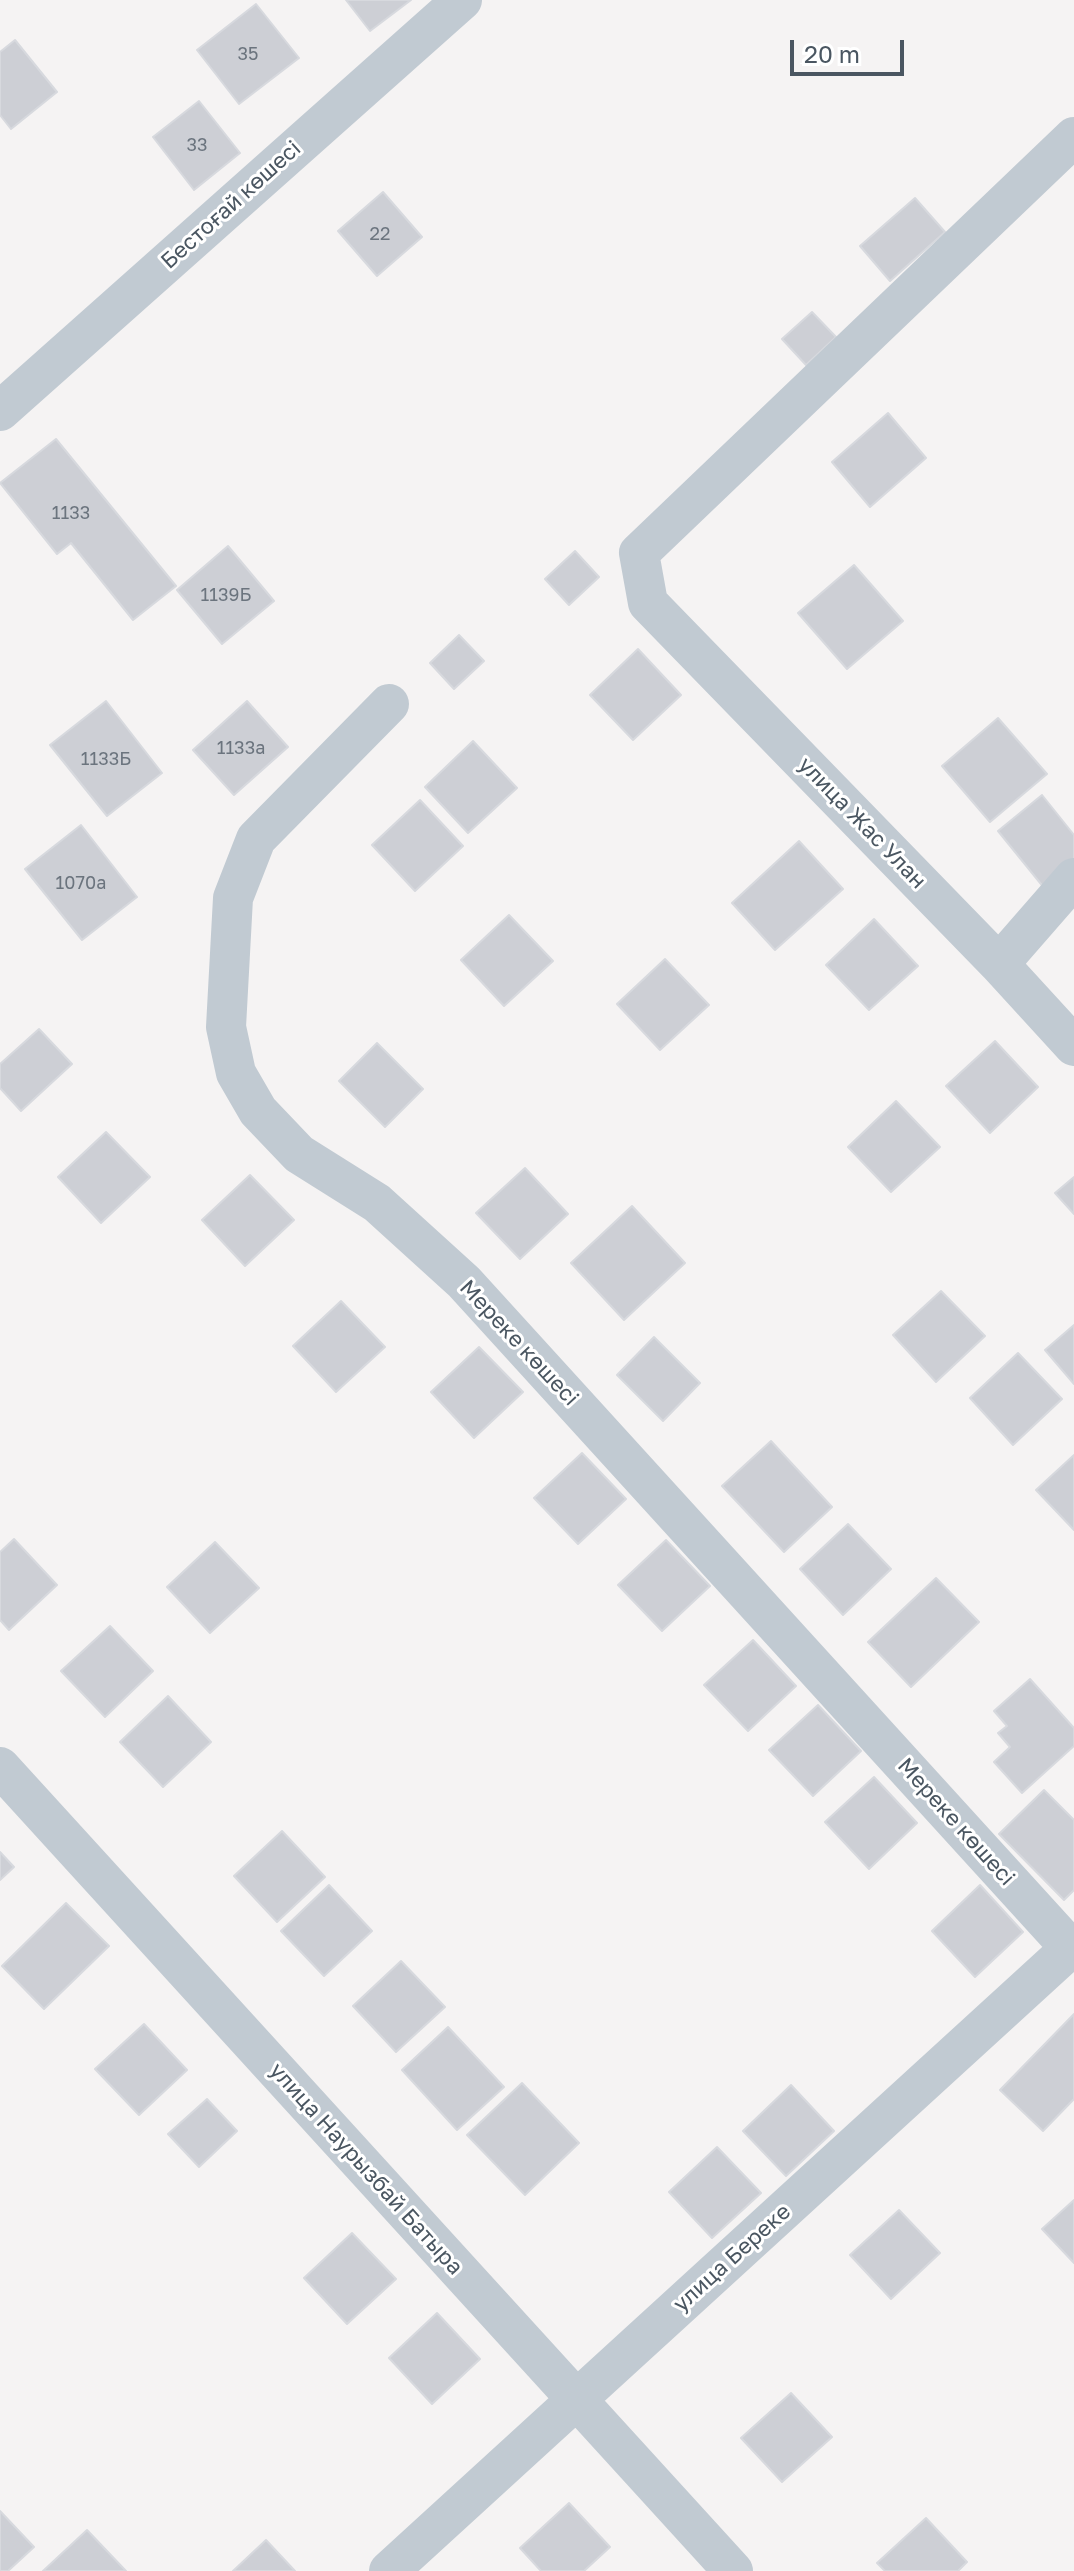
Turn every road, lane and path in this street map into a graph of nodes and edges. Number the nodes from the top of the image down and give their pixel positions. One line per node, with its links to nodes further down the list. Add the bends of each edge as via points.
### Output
1 (462, 0): 3 (street, Бестоғай көшесі)
2 (1074, 137): 6 (street, улица Жас Улан, via 639,553 648,603)
3 (0, 411)
4 (389, 704): 9 (street, Мереке көшесі, via 256,839 233,898 226,1027 236,1073 258,1111 299,1154 377,1203 464,1282)
5 (1074, 878): 6 (street)
6 (999, 964): 7 (street, улица Жас Улан)
7 (1074, 1046)
8 (0, 1767): 10 (street, улица Наурызбай Батыра)
9 (1073, 1948): 10 (street, улица Береке)
10 (577, 2400): 11 (street, улица Береке); 12 (street, улица Наурызбай Батыра)
11 (389, 2571)
12 (733, 2571)

